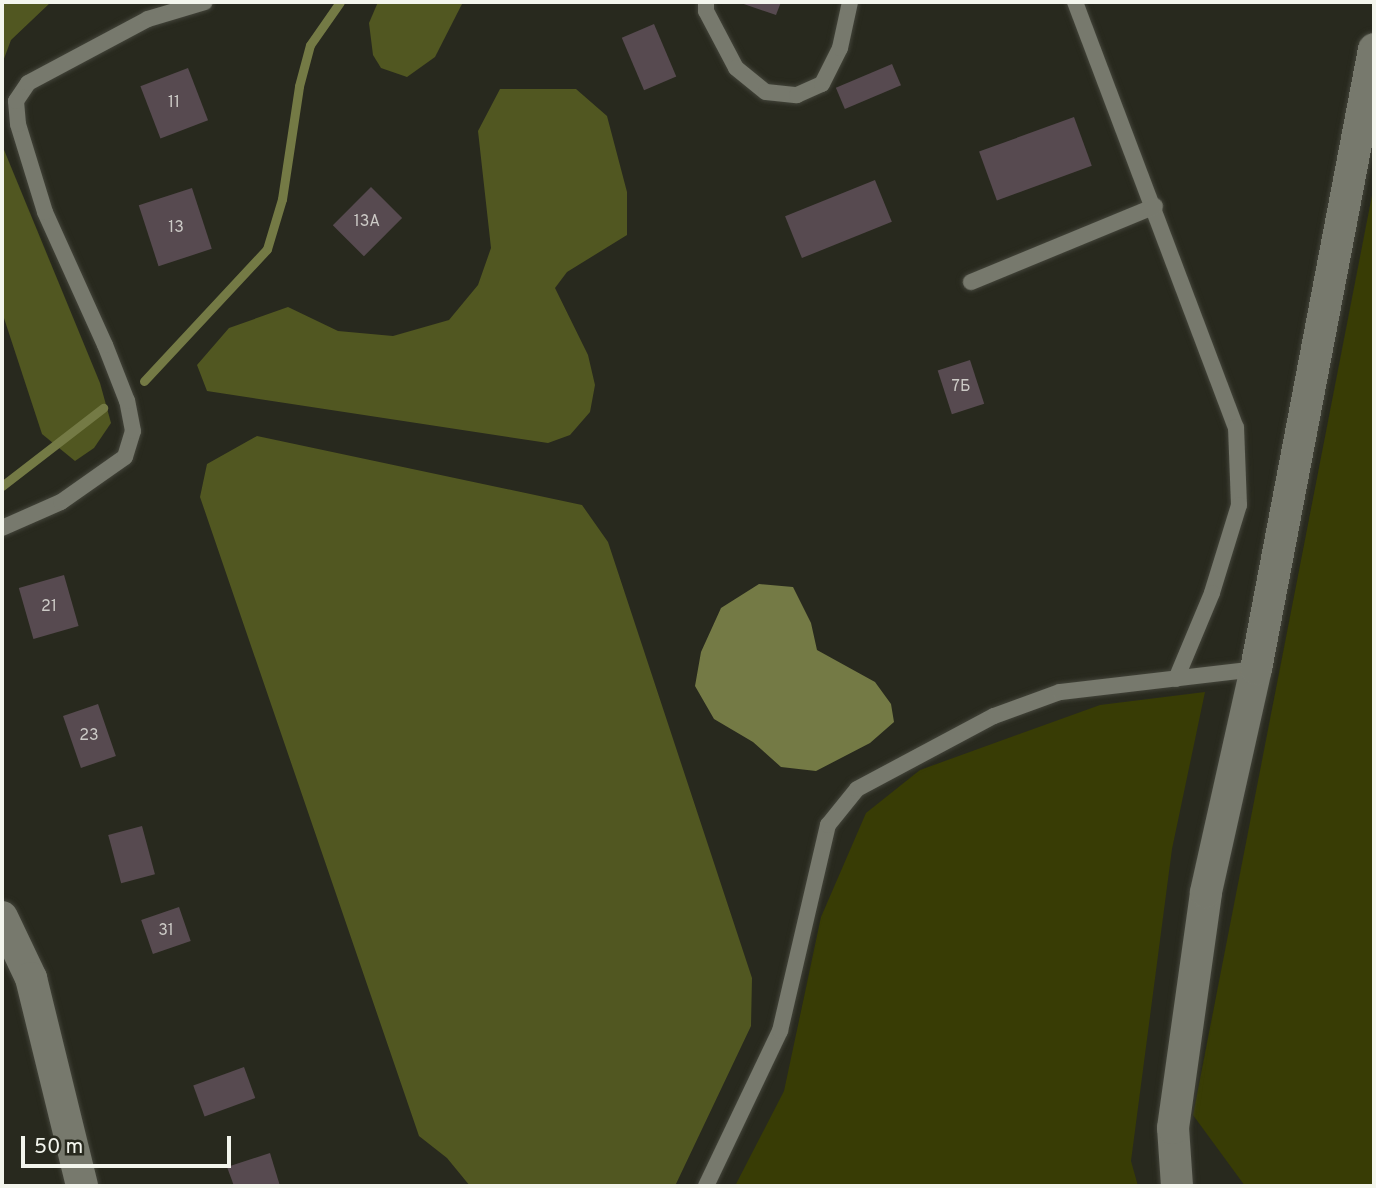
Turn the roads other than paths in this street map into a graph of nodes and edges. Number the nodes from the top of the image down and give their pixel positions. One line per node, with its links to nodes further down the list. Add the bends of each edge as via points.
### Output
1 (205, 2): 8 (lane, via 148,19 28,83 16,101 18,124 45,212 110,356 133,431 125,457 61,502)
2 (706, 2): 3 (lane, via 706,11 736,68 765,92 797,95 822,84 840,48)
3 (850, 2)
4 (1074, 2): 6 (lane)
5 (1374, 49): 9 (street)
6 (1154, 206): 7 (lane); 10 (lane, via 1236,428 1239,505 1212,593)
7 (971, 282)
8 (2, 528)
9 (1256, 669): 10 (lane); 14 (street, via 1206,892 1173,1128)
10 (1176, 679): 13 (lane, via 1060,692 994,716 857,789 828,825 780,1031)
11 (2, 916): 12 (street, via 31,978)
12 (82, 1186)
13 (706, 1186)
14 (1177, 1186)

